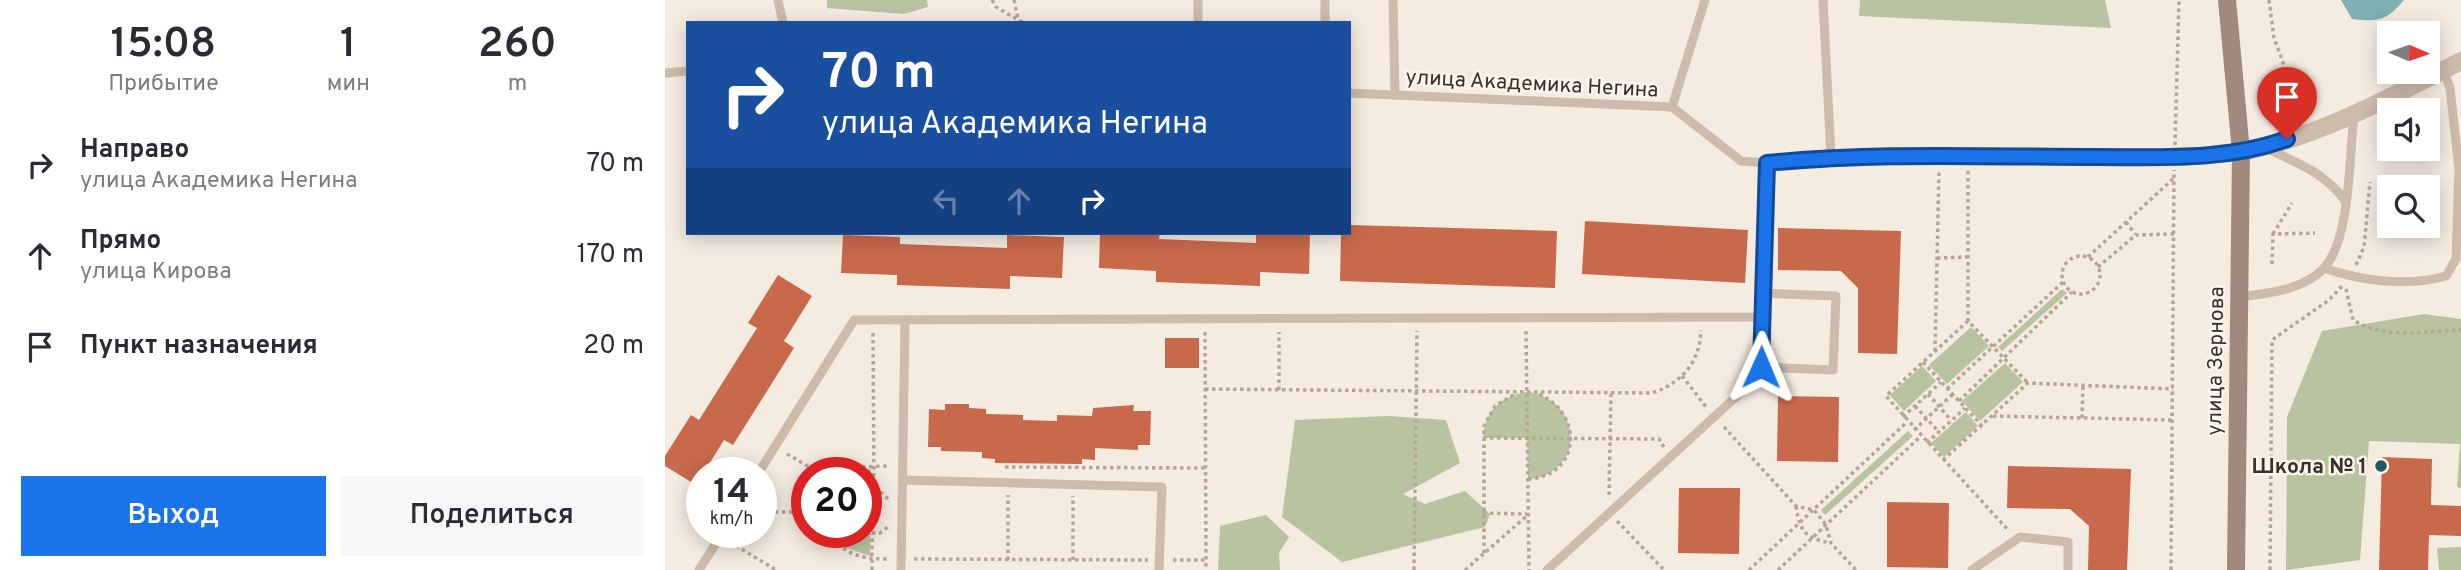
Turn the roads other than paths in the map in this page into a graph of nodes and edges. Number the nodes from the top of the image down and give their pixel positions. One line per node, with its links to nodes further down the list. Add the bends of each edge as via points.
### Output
1 (778, 0): 8 (lane)
2 (1198, 0): 9 (lane)
3 (1325, 0): 10 (lane)
4 (1393, 0): 16 (lane)
5 (1705, 0): 17 (lane)
6 (1823, 0): 21 (lane)
7 (2227, 0): 20 (main road, улица Зернова)
8 (783, 21)
9 (1198, 21)
10 (1325, 21)
11 (2461, 61): 12 (street)
12 (2443, 70): 18 (street); 24 (lane, via 2450,88 2459,169 2456,259 2446,276 2425,282 2348,280)
13 (686, 71): 14 (lane)
14 (665, 73)
15 (1351, 93): 16 (lane, улица Академика Негина)
16 (1395, 94): 17 (lane, улица Академика Негина)
17 (1672, 107): 22 (lane, улица Академика Негина, via 1741,161)
18 (2354, 114): 19 (street); 23 (lane)
19 (2265, 147): 20 (street); 23 (lane, via 2309,168 2335,187)
20 (2241, 152): 21 (lane, улица Академика Негина, via 2175,157); 26 (main road, улица Зернова)
21 (1831, 157): 22 (lane, улица Академика Негина)
22 (1767, 163): 25 (lane)
23 (2346, 202): 24 (lane, via 2341,233)
24 (2324, 268): 26 (lane, via 2272,293)
25 (1762, 293): 27 (lane); 29 (lane, via 1836,296 1833,370)
26 (2238, 297): 39 (main road, улица Зернова)
27 (1762, 317): 28 (lane); 29 (lane)
28 (905, 320): 30 (lane, via 854,320); 31 (lane)
29 (1761, 367): 36 (lane, via 1750,384)
30 (769, 457)
31 (902, 480): 33 (lane, via 1162,487); 35 (lane)
32 (712, 548): 34 (lane)
33 (1160, 565)
34 (699, 570)
35 (901, 570)
36 (1547, 570)
37 (1972, 570): 38 (lane, via 2017,539 2068,541)
38 (2068, 570)
39 (2236, 570)

